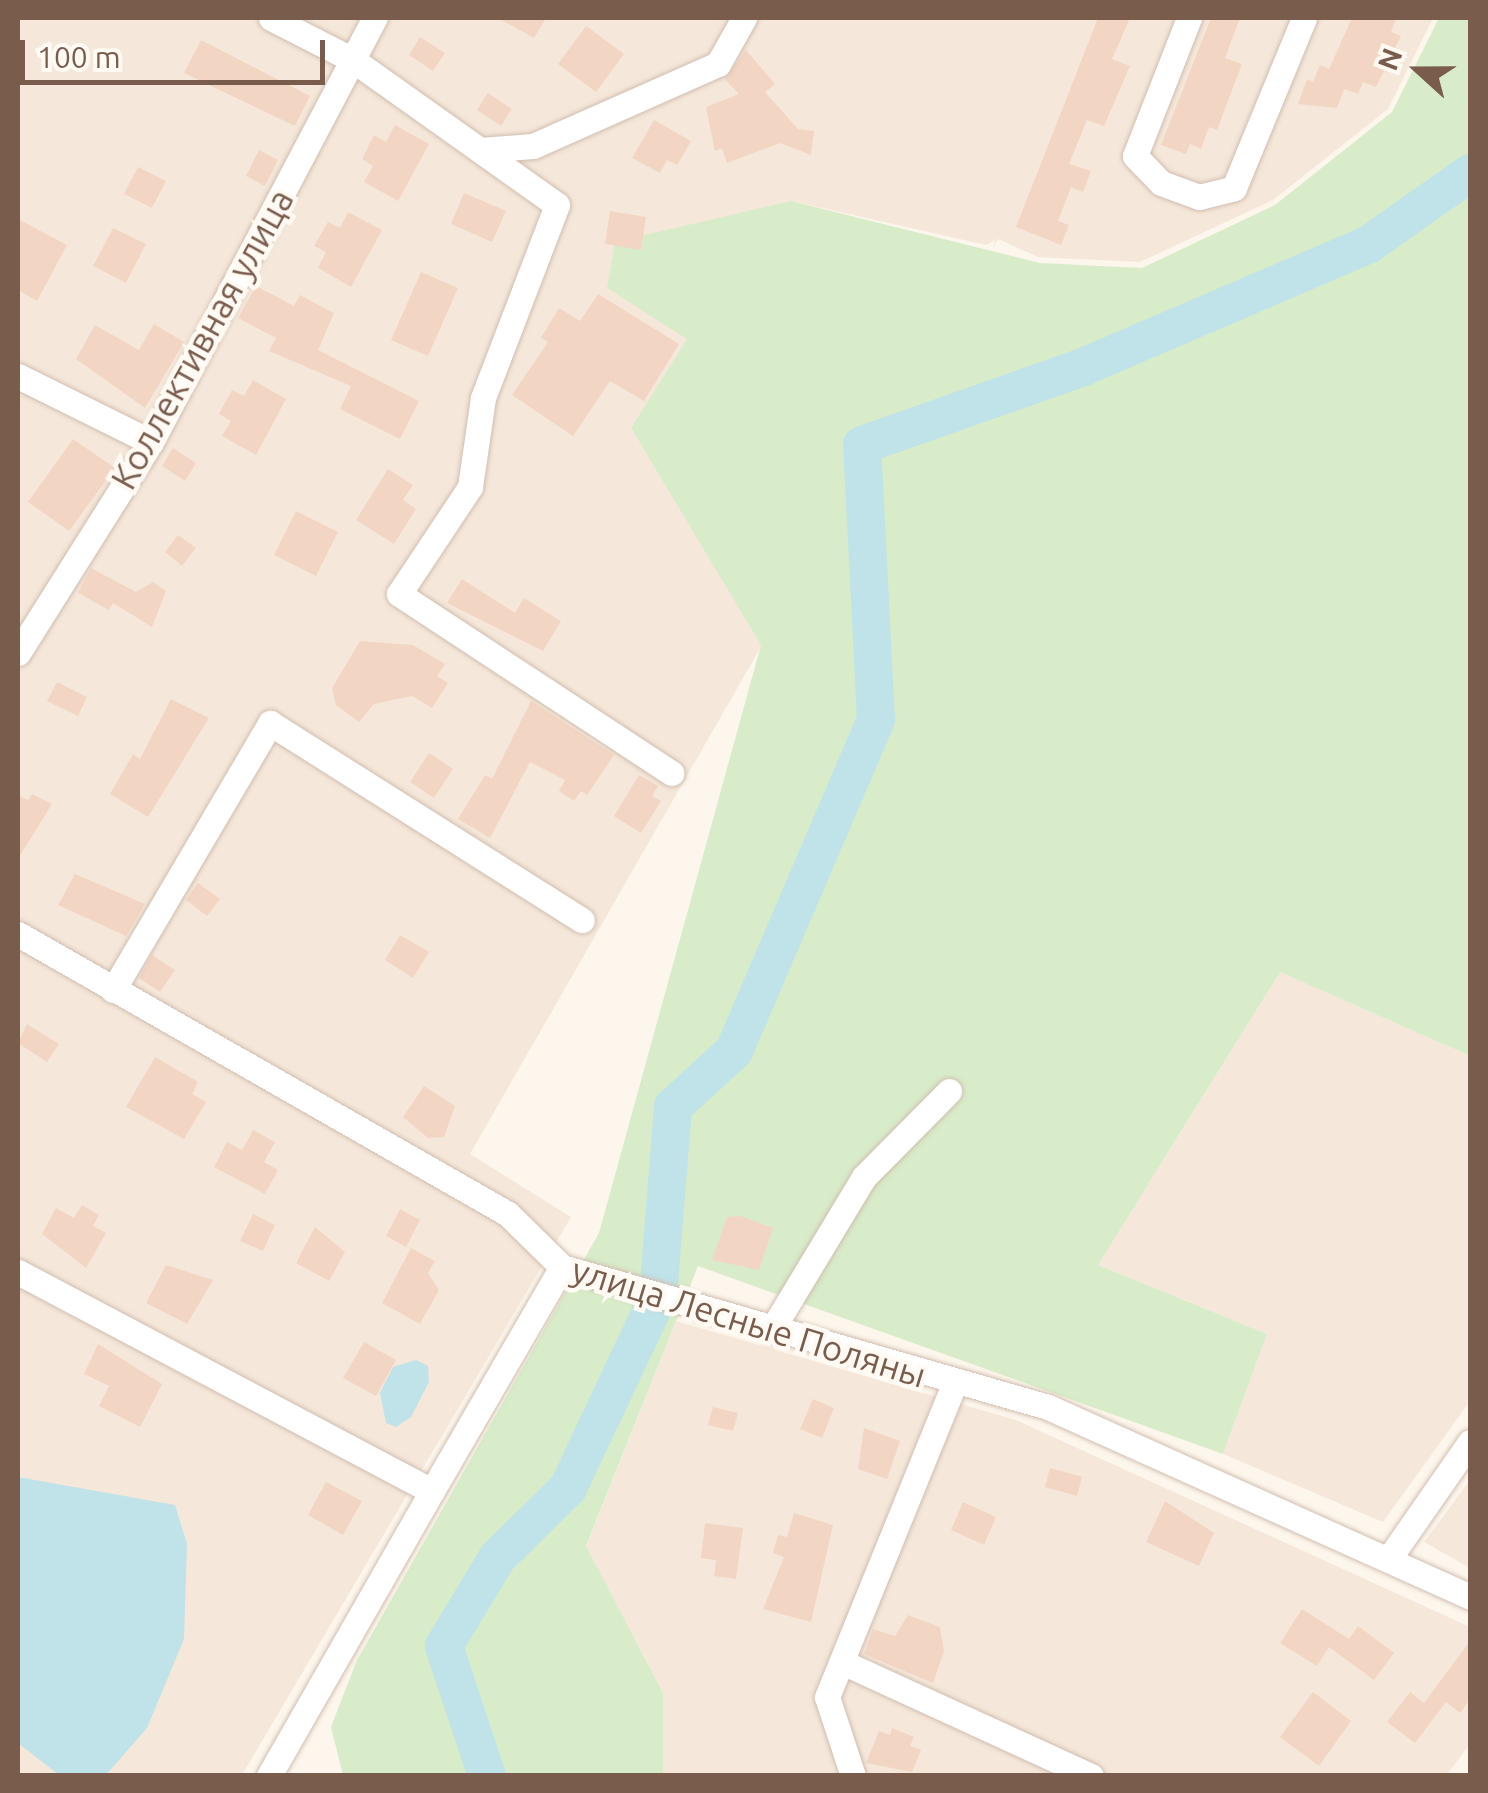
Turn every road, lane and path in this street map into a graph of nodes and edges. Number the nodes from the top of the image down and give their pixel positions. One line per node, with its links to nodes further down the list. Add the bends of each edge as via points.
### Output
1 (271, 18): 6 (street)
2 (376, 18): 6 (street, Коллективная улица)
3 (744, 18): 7 (street, via 718,64 533,146)
4 (1189, 18): 5 (street, via 1135,156 1162,182 1200,197 1234,188)
5 (1304, 18)
6 (353, 60): 7 (street); 9 (street, Коллективная улица)
7 (480, 150): 11 (street, via 557,205 483,398 470,488 400,594)
8 (18, 376): 9 (street)
9 (151, 442): 10 (street, Коллективная улица)
10 (18, 653)
11 (672, 773)
12 (582, 920): 14 (street, via 270,723)
13 (18, 934): 14 (street, улица Лесные Поляны)
14 (112, 990): 16 (street, улица Лесные Поляны, via 508,1214)
15 (949, 1092): 18 (street, via 864,1178)
16 (562, 1267): 18 (street, улица Лесные Поляны); 21 (street)
17 (18, 1272): 21 (street)
18 (771, 1330): 19 (street, улица Лесные Поляны)
19 (954, 1386): 22 (street, улица Лесные Поляны, via 1048,1407); 24 (street)
20 (1470, 1442): 22 (street)
21 (432, 1491): 25 (street)
22 (1390, 1557): 23 (street, улица Лесные Поляны)
23 (1470, 1597)
24 (842, 1662): 26 (street, via 827,1697); 27 (street)
25 (270, 1776)
26 (853, 1776)
27 (1090, 1776)

